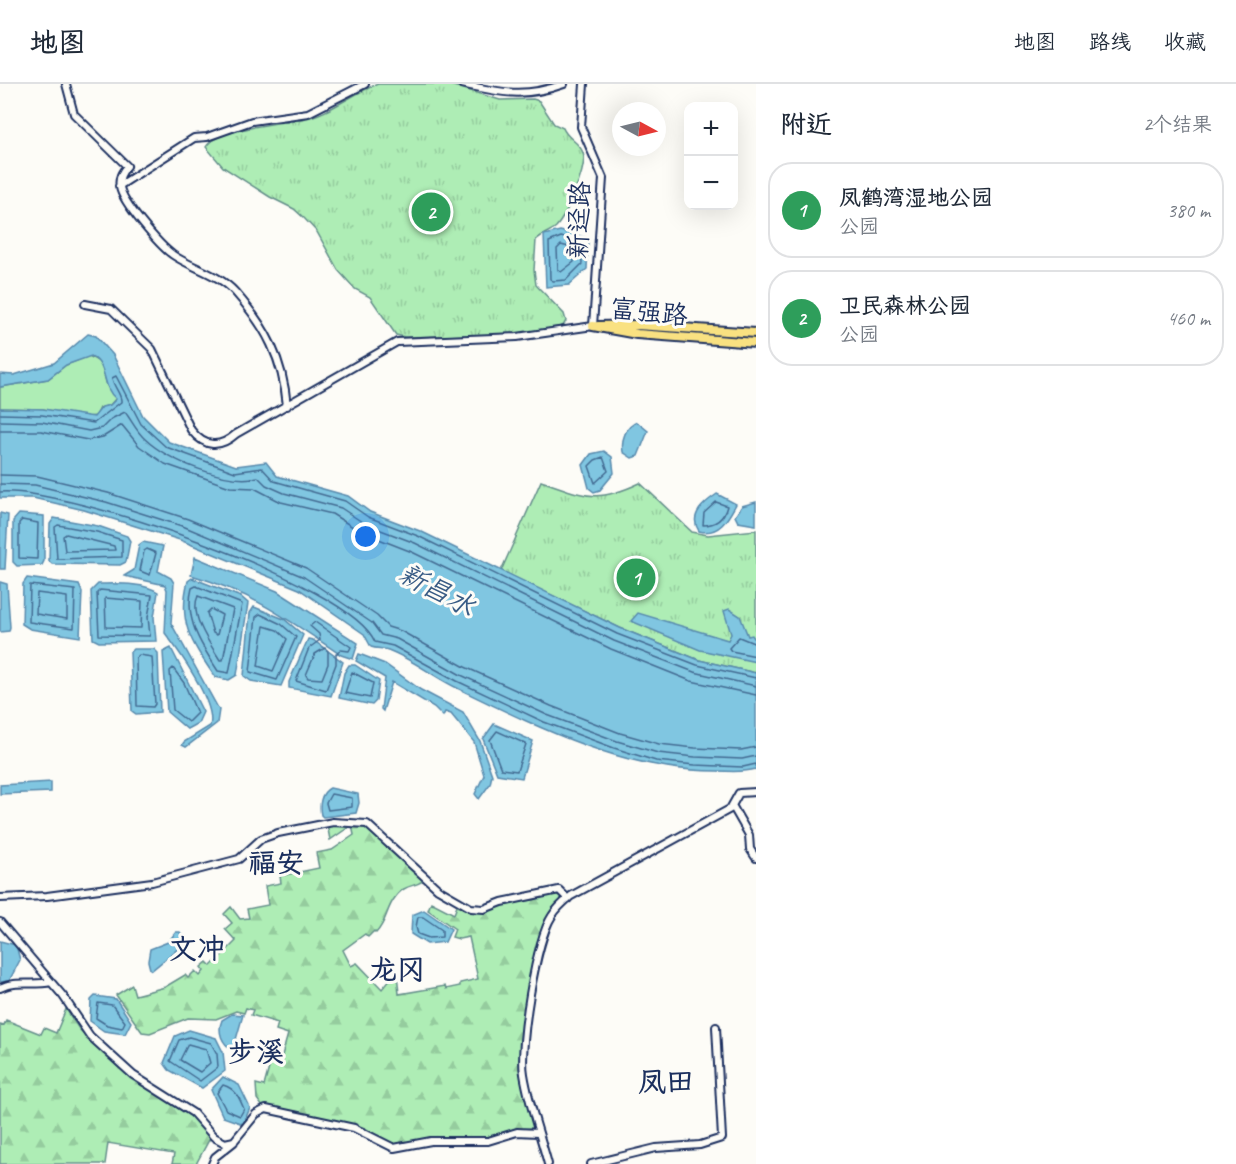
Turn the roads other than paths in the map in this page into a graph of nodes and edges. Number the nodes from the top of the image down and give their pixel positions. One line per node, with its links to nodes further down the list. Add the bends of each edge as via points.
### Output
1 (66, 84): 7 (street, via 74,114 127,166)
2 (365, 84): 7 (street, via 308,113 252,121 194,138)
3 (462, 84): 6 (street)
4 (564, 84): 6 (street, via 528,94)
5 (584, 84): 9 (street, 新迳路, via 581,127 603,178)
6 (472, 85)
7 (119, 186): 12 (street, via 139,217 172,254 235,291 279,359)
8 (85, 304): 12 (street, via 111,309 152,349 191,430 205,442 225,443)
9 (593, 326): 10 (main road, 富强路); 11 (main road, 富强路, via 637,334); 12 (street, via 517,337 397,342)
10 (756, 333)
11 (756, 343)
12 (287, 406)
13 (756, 792): 14 (street, via 740,794)
14 (733, 807): 15 (street, via 750,835 750,849); 17 (street)
15 (756, 858)
16 (0, 898): 17 (street, via 152,882 239,859 261,839 278,833 329,822 361,821 438,889 469,908 484,909 559,890)
17 (568, 898): 22 (street, via 552,916 544,934 530,994 523,1071)
18 (0, 922): 19 (street)
19 (51, 982): 20 (street, via 33,986 12,982); 23 (street, via 84,1030 135,1077 193,1113 218,1140)
20 (0, 988)
21 (716, 1027): 26 (street, via 722,1138 700,1145 656,1148)
22 (538, 1133): 23 (street, via 517,1132 489,1141 431,1141 393,1148 354,1128 266,1109 256,1114); 25 (street)
23 (234, 1141): 24 (street, via 214,1157)
24 (212, 1164)
25 (548, 1164)
26 (591, 1164)

